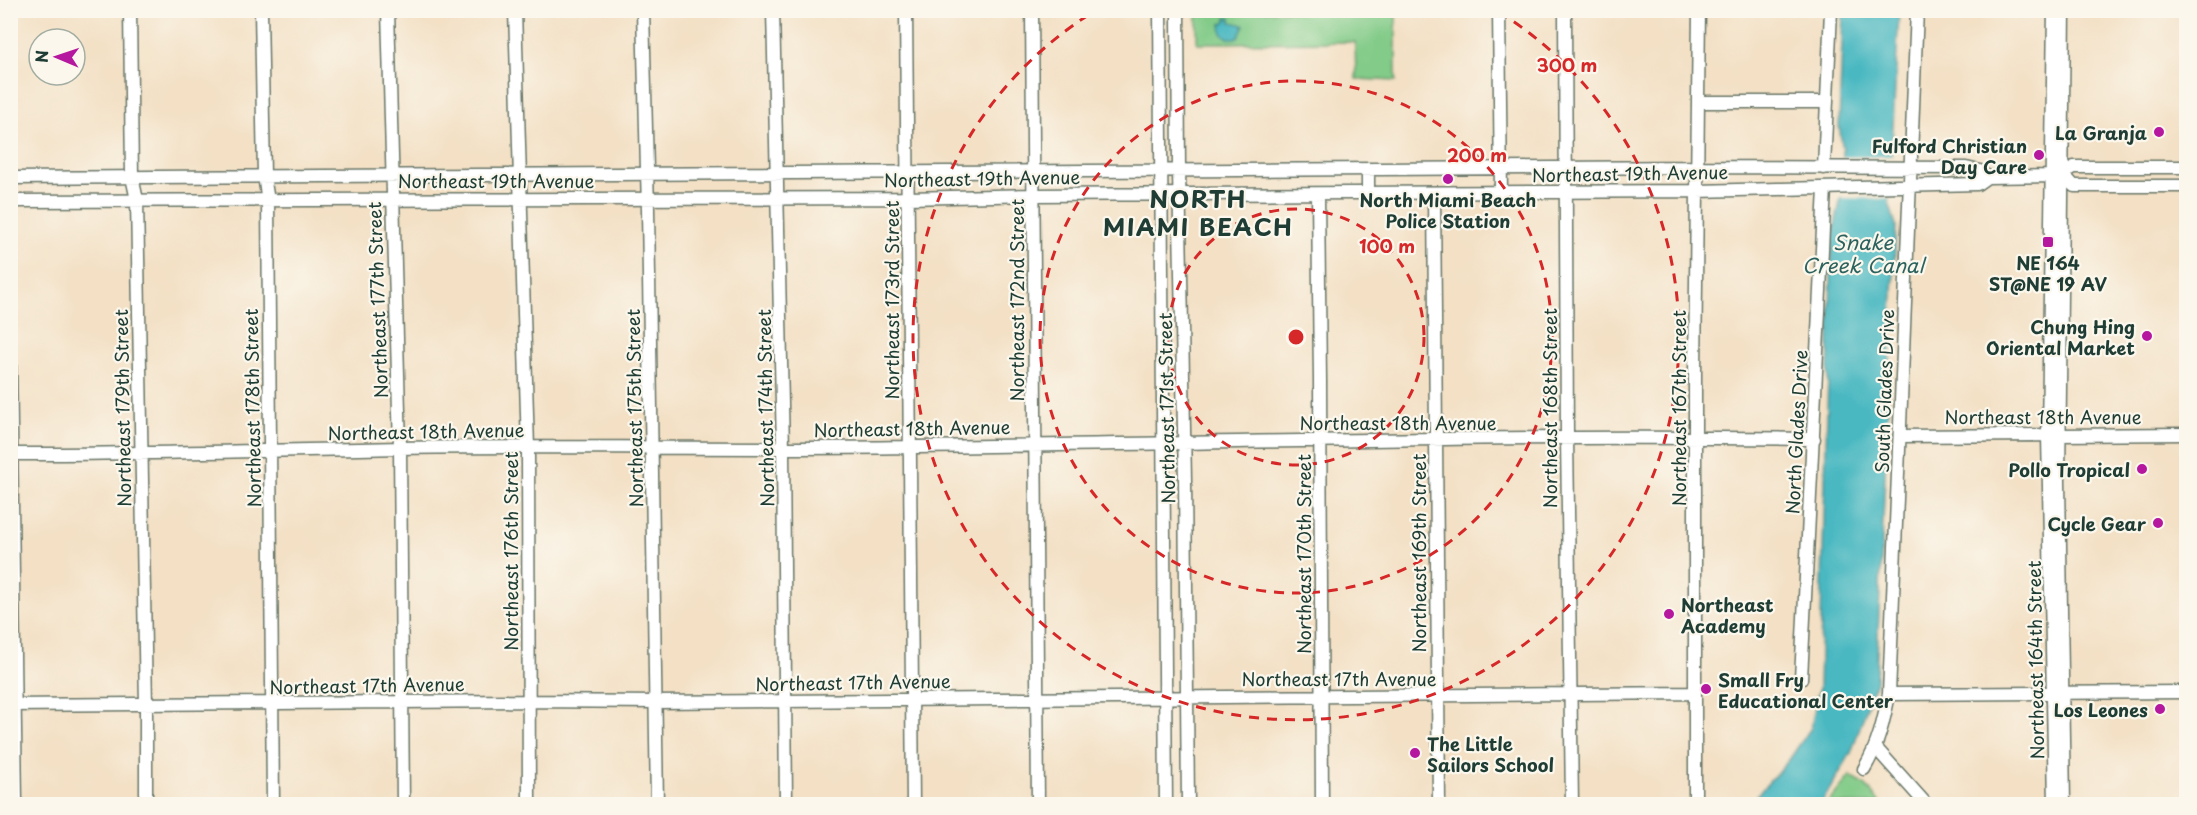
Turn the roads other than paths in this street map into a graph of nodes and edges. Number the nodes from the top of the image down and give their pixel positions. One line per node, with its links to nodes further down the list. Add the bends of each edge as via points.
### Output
1 (130, 10): 39 (street, Northeast 179th Street)
2 (261, 10): 38 (street, Northeast 178th Street)
3 (388, 10): 36 (street, Northeast 177th Street)
4 (515, 10): 35 (street, Northeast 176th Street)
5 (643, 10): 33 (street, Northeast 175th Street)
6 (773, 10): 34 (street, Northeast 174th Street)
7 (906, 10): 32 (street, Northeast 173rd Street)
8 (1032, 10): 28 (street, Northeast 172nd Street)
9 (1160, 10): 29 (street, Northeast 171st Street)
10 (1178, 10): 30 (street, Northeast 171st Street)
11 (1499, 10): 23 (street)
12 (1564, 10): 24 (street, Northeast 168th Street)
13 (1699, 10): 19 (street, Northeast 167th Street)
14 (1831, 10): 20 (street)
15 (1917, 10): 26 (street, South Glades Drive)
16 (2054, 10): 18 (street, Northeast 164th Street)
17 (2064, 10): 18 (street, Northeast 164th Street)
18 (2058, 100): 37 (street, Northeast 164th Street)
19 (1698, 102): 20 (street); 21 (street, Northeast 167th Street)
20 (1827, 102): 25 (street)
21 (1697, 166): 24 (street, Northeast 19th Avenue); 25 (street, Northeast 19th Avenue); 45 (street, Northeast 167th Street)
22 (2187, 167): 37 (street, Northeast 19th Avenue, via 2074,167)
23 (1501, 168): 24 (street, Northeast 19th Avenue); 27 (street, Northeast 19th Avenue); 47 (street)
24 (1565, 168): 46 (street, Northeast 168th Street)
25 (1824, 168): 26 (street, Northeast 19th Avenue)
26 (1911, 168): 40 (street, Northeast 19th Avenue, via 1966,168); 43 (street, South Glades Drive)
27 (1368, 170): 31 (street, Northeast 19th Avenue); 51 (street)
28 (1034, 171): 29 (street, Northeast 19th Avenue); 32 (street, Northeast 19th Avenue); 53 (street, Northeast 172nd Street)
29 (1160, 171): 30 (street, Northeast 19th Avenue); 48 (street, Northeast 171st Street)
30 (1179, 171): 31 (street, Northeast 19th Avenue); 49 (street, Northeast 171st Street)
31 (1219, 171): 50 (street)
32 (908, 172): 34 (street, Northeast 19th Avenue); 58 (street, Northeast 173rd Street)
33 (647, 173): 34 (street, Northeast 19th Avenue); 35 (street, Northeast 19th Avenue); 57 (street, Northeast 175th Street)
34 (778, 173): 55 (street, Northeast 174th Street)
35 (520, 174): 36 (street, Northeast 19th Avenue); 56 (street, Northeast 176th Street)
36 (391, 175): 38 (street, Northeast 19th Avenue); 60 (street, Northeast 177th Street)
37 (2058, 175): 40 (street, Northeast 19th Avenue); 42 (street, Northeast 19th Avenue, via 2074,186); 69 (street, Northeast 164th Street)
38 (264, 176): 39 (street, Northeast 19th Avenue); 62 (street, Northeast 178th Street)
39 (132, 177): 41 (street, Northeast 19th Avenue); 61 (street, Northeast 179th Street)
40 (1987, 177): 43 (street, Northeast 19th Avenue, via 1977,184)
41 (10, 180): 59 (street, via 16,189)
42 (2187, 186)
43 (1910, 187): 44 (street, Northeast 19th Avenue); 70 (street, South Glades Drive)
44 (1825, 188): 45 (street, Northeast 19th Avenue); 73 (street, North Glades Drive)
45 (1696, 191): 46 (street, Northeast 19th Avenue); 71 (street, Northeast 167th Street)
46 (1565, 192): 47 (street, Northeast 19th Avenue); 72 (street, Northeast 168th Street)
47 (1500, 193): 52 (street, Northeast 19th Avenue)
48 (1160, 194): 49 (street, Northeast 19th Avenue); 53 (street, Northeast 19th Avenue); 63 (street, Northeast 171st Street)
49 (1180, 194): 50 (street, Northeast 19th Avenue); 64 (street, Northeast 171st Street)
50 (1219, 194): 54 (street, Northeast 19th Avenue)
51 (1368, 194): 52 (street, Northeast 19th Avenue); 54 (street, Northeast 19th Avenue)
52 (1434, 194): 75 (street, Northeast 169th Street)
53 (1034, 195): 58 (street, Northeast 19th Avenue); 78 (street, Northeast 172nd Street)
54 (1318, 195): 74 (street, Northeast 170th Street)
55 (779, 197): 57 (street, Northeast 19th Avenue); 58 (street, Northeast 19th Avenue); 82 (street, Northeast 174th Street)
56 (521, 198): 57 (street, Northeast 19th Avenue); 60 (street, Northeast 19th Avenue); 81 (street, Northeast 176th Street)
57 (648, 198): 83 (street, Northeast 175th Street)
58 (908, 198): 79 (street, Northeast 173rd Street)
59 (10, 199): 61 (street, Northeast 19th Avenue)
60 (392, 199): 62 (street, Northeast 19th Avenue); 80 (street, Northeast 177th Street)
61 (137, 200): 62 (street, Northeast 19th Avenue); 86 (street, Northeast 179th Street)
62 (268, 201): 84 (street, Northeast 178th Street)
63 (1162, 279): 64 (street); 67 (street, Northeast 171st Street)
64 (1181, 279): 66 (street, Northeast 171st Street)
65 (10, 353): 85 (street)
66 (1184, 380): 67 (street); 77 (street, Northeast 171st Street)
67 (1162, 381): 76 (street, Northeast 171st Street)
68 (2187, 434): 69 (street, Northeast 18th Avenue)
69 (2054, 435): 70 (street, Northeast 18th Avenue); 88 (street, Northeast 164th Street)
70 (1900, 436): 91 (street, South Glades Drive)
71 (1696, 437): 72 (street, Northeast 18th Avenue); 73 (street, Northeast 18th Avenue); 90 (street, Northeast 167th Street)
72 (1567, 438): 75 (street, Northeast 18th Avenue); 92 (street, Northeast 168th Street)
73 (1814, 439): 87 (street, North Glades Drive)
74 (1321, 440): 75 (street, Northeast 18th Avenue); 77 (street, Northeast 18th Avenue); 93 (street, Northeast 170th Street)
75 (1436, 440): 94 (street, Northeast 169th Street)
76 (1163, 442): 77 (street, Northeast 18th Avenue); 78 (street, Northeast 18th Avenue); 95 (street, Northeast 171st Street)
77 (1184, 442): 96 (street, Northeast 171st Street)
78 (1035, 444): 79 (street, Northeast 18th Avenue); 98 (street, Northeast 172nd Street)
79 (910, 447): 82 (street, Northeast 18th Avenue); 97 (street, Northeast 173rd Street)
80 (400, 448): 81 (street, Northeast 18th Avenue); 84 (street, Northeast 18th Avenue); 102 (street, Northeast 177th Street)
81 (528, 448): 83 (street, Northeast 18th Avenue); 100 (street, Northeast 176th Street)
82 (783, 448): 83 (street, Northeast 18th Avenue); 99 (street, Northeast 174th Street)
83 (652, 449): 101 (street, Northeast 175th Street)
84 (270, 452): 86 (street, Northeast 18th Avenue); 103 (street, Northeast 178th Street)
85 (11, 454): 86 (street, Northeast 18th Avenue); 104 (street)
86 (140, 454): 105 (street, Northeast 179th Street)
87 (1801, 679)
88 (2058, 692): 89 (street); 91 (street); 124 (street, Northeast 164th Street); 125 (street, Northeast 164th Street)
89 (2187, 692)
90 (1695, 693): 92 (street, Northeast 17th Avenue); 122 (street, Northeast 167th Street)
91 (1889, 694): 106 (street, South Glades Drive)
92 (1570, 695): 94 (street, Northeast 17th Avenue); 121 (street, Northeast 168th Street)
93 (1321, 696): 94 (street, Northeast 17th Avenue); 96 (street, Northeast 17th Avenue); 119 (street, Northeast 170th Street)
94 (1437, 696): 120 (street, Northeast 169th Street)
95 (1165, 698): 96 (street, Northeast 17th Avenue); 98 (street, Northeast 17th Avenue); 117 (street, Northeast 171st Street)
96 (1188, 698): 118 (street, Northeast 171st Street)
97 (912, 699): 98 (street, Northeast 17th Avenue); 99 (street, Northeast 17th Avenue); 115 (street, Northeast 173rd Street)
98 (1037, 699): 116 (street, Northeast 172nd Street)
99 (786, 700): 101 (street, Northeast 17th Avenue); 114 (street, Northeast 174th Street)
100 (528, 701): 101 (street, Northeast 17th Avenue); 102 (street, Northeast 17th Avenue); 112 (street, Northeast 176th Street)
101 (656, 702): 113 (street, Northeast 175th Street)
102 (400, 703): 103 (street, Northeast 17th Avenue); 111 (street, Northeast 177th Street)
103 (273, 704): 105 (street, Northeast 17th Avenue); 110 (street, Northeast 178th Street)
104 (13, 705): 105 (street, Northeast 17th Avenue); 108 (street)
105 (146, 705): 109 (street, Northeast 179th Street)
106 (1875, 747): 107 (street, South Glades Drive); 123 (street)
107 (1864, 769)
108 (16, 804)
109 (146, 804)
110 (273, 804)
111 (402, 804)
112 (529, 804)
113 (657, 804)
114 (786, 804)
115 (913, 804)
116 (1038, 804)
117 (1166, 804)
118 (1188, 804)
119 (1322, 804)
120 (1439, 804)
121 (1572, 804)
122 (1695, 804)
123 (1926, 804)
124 (2055, 804)
125 (2064, 804)

